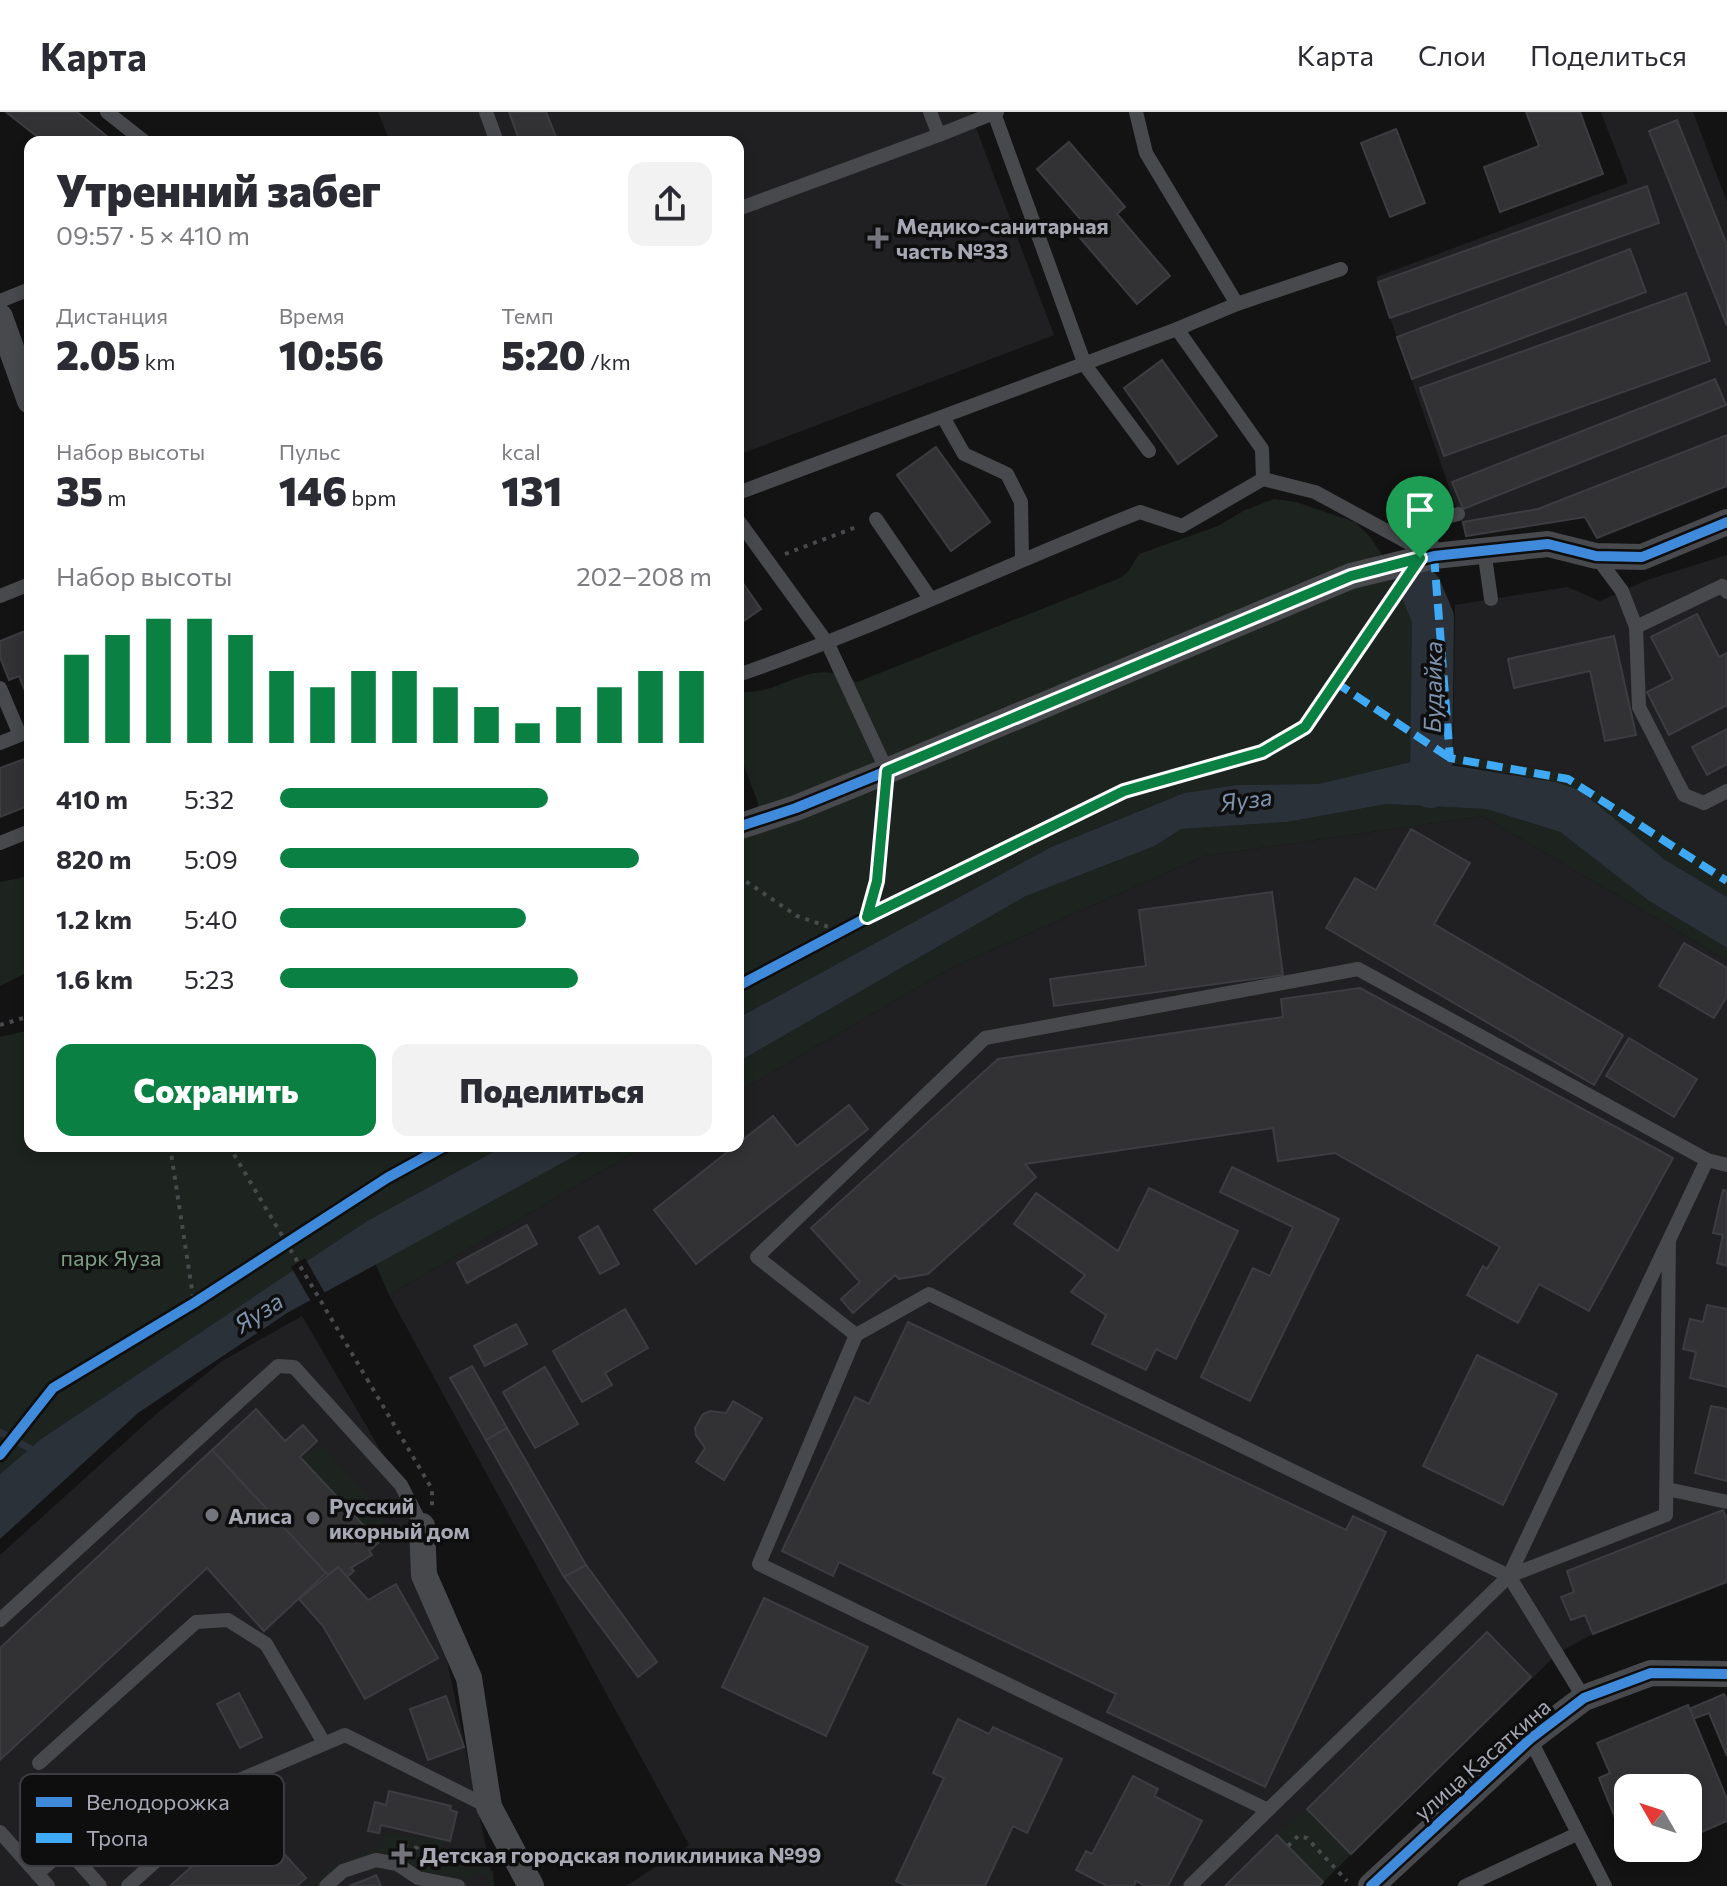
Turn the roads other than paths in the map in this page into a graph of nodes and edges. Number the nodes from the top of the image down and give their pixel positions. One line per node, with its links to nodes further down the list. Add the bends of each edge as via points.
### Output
1 (107, 112): 7 (lane)
2 (486, 112): 8 (lane)
3 (930, 112): 6 (lane)
4 (1136, 112): 13 (lane, via 1146,153)
5 (995, 113): 6 (lane); 16 (lane)
6 (939, 135): 9 (lane)
7 (137, 136)
8 (495, 136)
9 (744, 207)
10 (1341, 269): 13 (lane)
11 (24, 291): 12 (lane)
12 (0, 301)
13 (1237, 304): 15 (lane)
14 (0, 317): 17 (street)
15 (1177, 329): 16 (lane); 20 (lane, via 1262,449)
16 (1085, 365): 18 (lane); 19 (lane)
17 (24, 384)
18 (943, 417): 21 (lane); 29 (lane, via 964,454 1007,474 1021,502)
19 (1149, 451)
20 (1263, 479): 28 (lane, via 1315,492); 29 (lane, via 1182,526 1140,512)
21 (744, 491)
22 (1458, 514): 28 (lane, via 1427,522)
23 (876, 519): 33 (lane)
24 (1727, 522): 27 (street, via 1642,557)
25 (744, 528): 36 (lane)
26 (1484, 550): 27 (street, via 1548,544); 28 (street); 34 (lane)
27 (1596, 556): 35 (lane, via 1622,591)
28 (1427, 557): 40 (street, via 1351,576)
29 (1022, 559): 33 (lane)
30 (24, 586): 32 (lane)
31 (1727, 592): 35 (lane, via 1722,586)
32 (0, 596)
33 (930, 598): 36 (lane)
34 (1491, 599)
35 (1636, 627): 41 (lane, via 1639,707 1684,795 1704,803)
36 (828, 644): 37 (lane); 40 (lane)
37 (744, 673)
38 (0, 688): 39 (lane, via 20,735)
39 (0, 743)
40 (887, 771): 42 (street)
41 (1727, 791)
42 (744, 825)
43 (24, 833): 44 (lane)
44 (0, 843)
45 (1707, 1160): 46 (lane); 47 (lane); 48 (lane, via 1358,969 985,1038 757,1257)
46 (1727, 1165)
47 (1669, 1240): 49 (lane); 52 (lane)
48 (856, 1335): 52 (lane, via 929,1294); 61 (lane, via 759,1564)
49 (1667, 1489): 50 (lane); 52 (lane, via 1666,1515)
50 (1727, 1502)
51 (422, 1526): 53 (lane, via 391,1473 294,1367 278,1366); 60 (street, via 424,1575 469,1678)
52 (1509, 1576): 55 (lane); 61 (lane)
53 (0, 1620)
54 (1727, 1674): 55 (street, улица Касаткина, via 1651,1673)
55 (1584, 1698): 56 (street, улица Касаткина)
56 (1530, 1739): 63 (lane); 78 (street, улица Касаткина)
57 (324, 1743): 58 (lane, via 266,1644 228,1620 196,1622); 59 (lane); 60 (lane, via 345,1735)
58 (39, 1763)
59 (254, 1774)
60 (489, 1807): 76 (street)
61 (1268, 1810): 77 (lane)
62 (0, 1832): 64 (lane)
63 (1577, 1834): 79 (lane); 80 (lane)
64 (20, 1855)
65 (30, 1866): 69 (lane)
66 (46, 1866): 69 (lane)
67 (82, 1866): 72 (lane)
68 (150, 1866): 73 (lane)
69 (37, 1874): 71 (lane)
70 (410, 1879): 74 (lane, via 397,1864 376,1860 343,1871); 75 (lane)
71 (48, 1886)
72 (100, 1886)
73 (128, 1886)
74 (326, 1886)
75 (458, 1886)
76 (531, 1886)
77 (1190, 1886)
78 (1371, 1886)
79 (1465, 1886)
80 (1605, 1886)

